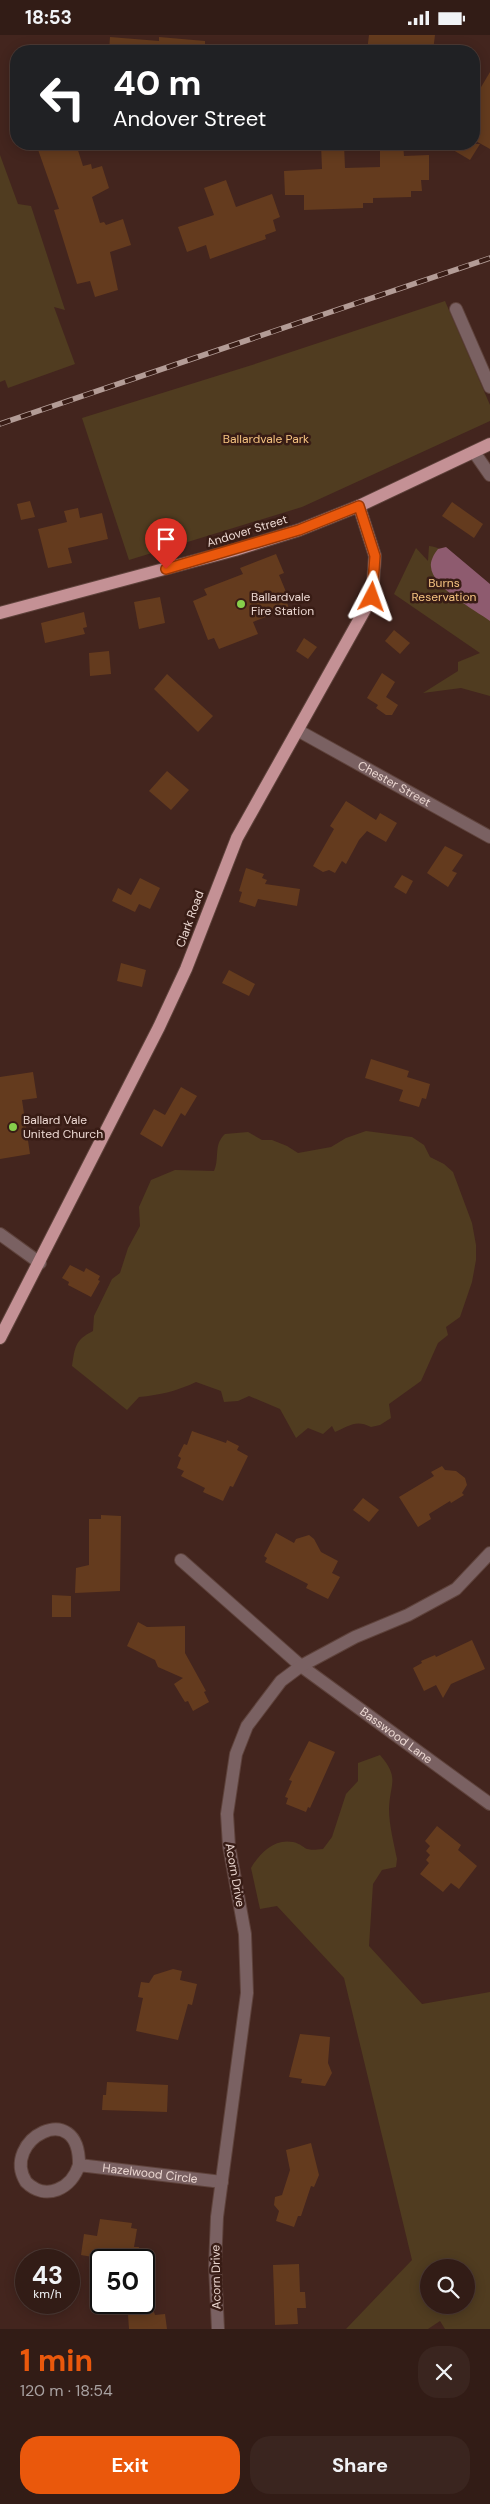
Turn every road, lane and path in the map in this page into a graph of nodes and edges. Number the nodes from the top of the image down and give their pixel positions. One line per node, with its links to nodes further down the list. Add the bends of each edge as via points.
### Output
1 (456, 309): 2 (street)
2 (490, 387)
3 (490, 444): 4 (main road, Andover Street)
4 (474, 452): 5 (street); 6 (main road, Andover Street)
5 (490, 475)
6 (359, 506): 7 (main road, Andover Street, via 235,551); 8 (main road, Clark Road, via 375,556 372,597)
7 (0, 613)
8 (299, 731): 9 (street, Chester Street); 11 (main road, Clark Road, via 237,839 163,1019)
9 (490, 837)
10 (0, 1234): 11 (street)
11 (40, 1263): 12 (main road, Clark Road)
12 (0, 1338)
13 (490, 1553): 15 (street, Acorn Drive, via 456,1589)
14 (181, 1560): 15 (street, Basswood Lane)
15 (301, 1666): 16 (street, Basswood Lane); 18 (street, Acorn Drive, via 281,1681 247,1726 230,1782 229,1846 247,1963 243,2023)
16 (490, 1804)
17 (79, 2165): 17 (street, via 80,2155 73,2141 61,2131 52,2129 32,2133 24,2140 17,2158 18,2169 30,2186 50,2192 70,2183); 18 (street, Hazelwood Circle)
18 (222, 2182): 19 (street, Acorn Drive, via 215,2251)
19 (218, 2329)

